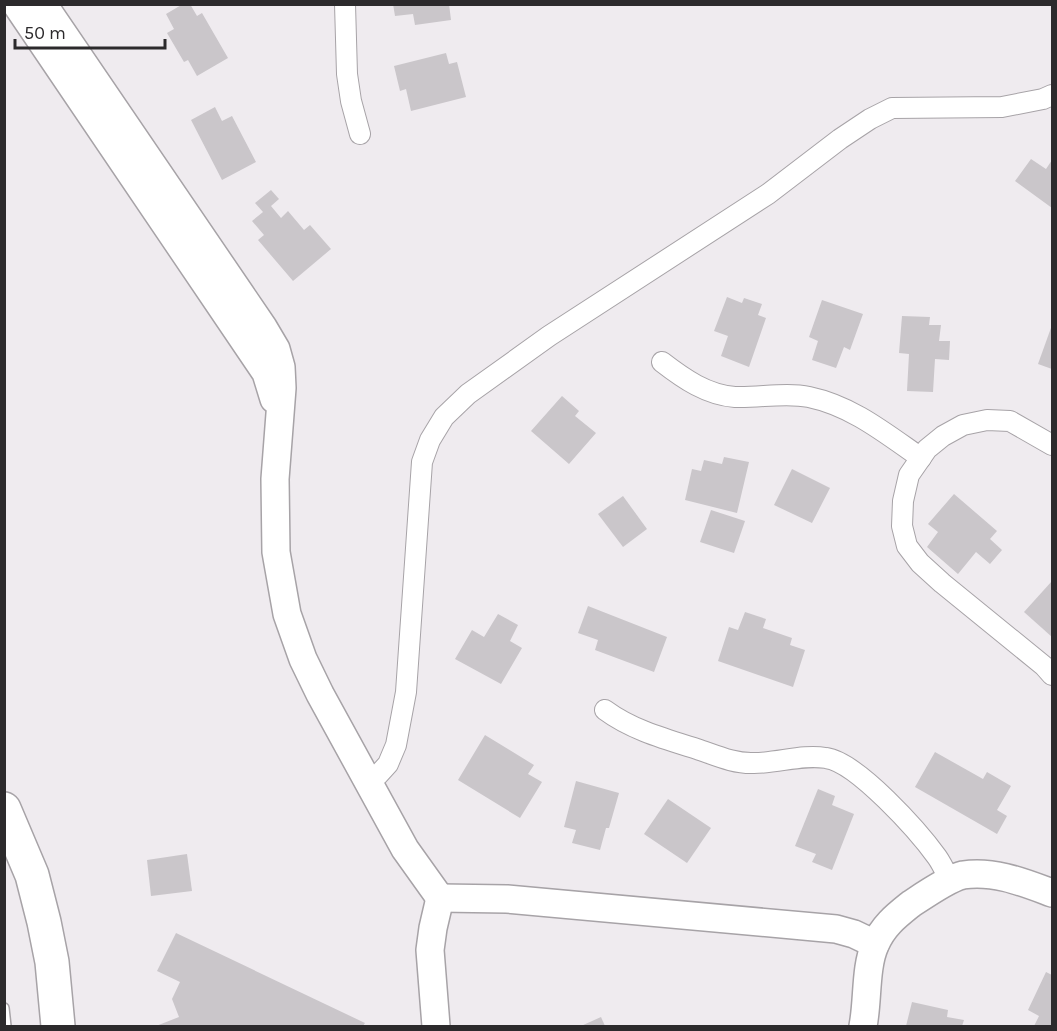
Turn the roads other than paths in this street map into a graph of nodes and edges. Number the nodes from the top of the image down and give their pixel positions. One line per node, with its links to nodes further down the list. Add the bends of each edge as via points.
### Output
1 (16, 4): 7 (street, via 266,373)
2 (43, 4): 7 (street, via 276,349 282,378)
3 (345, 4): 5 (street, via 347,74)
4 (1053, 95): 12 (street, via 1002,107 892,108 870,119 768,194 549,336 468,394 444,417 429,440 422,462 406,692 396,745 388,764)
5 (360, 134)
6 (662, 362): 9 (street, via 688,382 734,397 807,396 846,408)
7 (279, 417): 12 (street, via 276,552 287,614 303,659)
8 (1053, 445): 9 (street, via 1010,421 987,420 963,425 943,436)
9 (921, 458): 10 (street, via 909,475 903,501 902,526 907,546 942,583)
10 (1053, 675)
11 (605, 710): 14 (street, via 645,732 733,761 753,764 800,757 829,758 852,770 879,793 938,858)
12 (368, 783): 16 (street, via 405,849)
13 (4, 809): 20 (highway, via 32,875 44,922)
14 (950, 881): 15 (street, via 962,875 988,874); 17 (street, via 891,919)
15 (1053, 893)
16 (440, 898): 17 (street, via 507,899 836,929); 21 (street, via 430,950)
17 (875, 944): 22 (street)
18 (4, 1008): 19 (lane)
19 (6, 1026)
20 (58, 1026)
21 (436, 1026)
22 (863, 1026)

